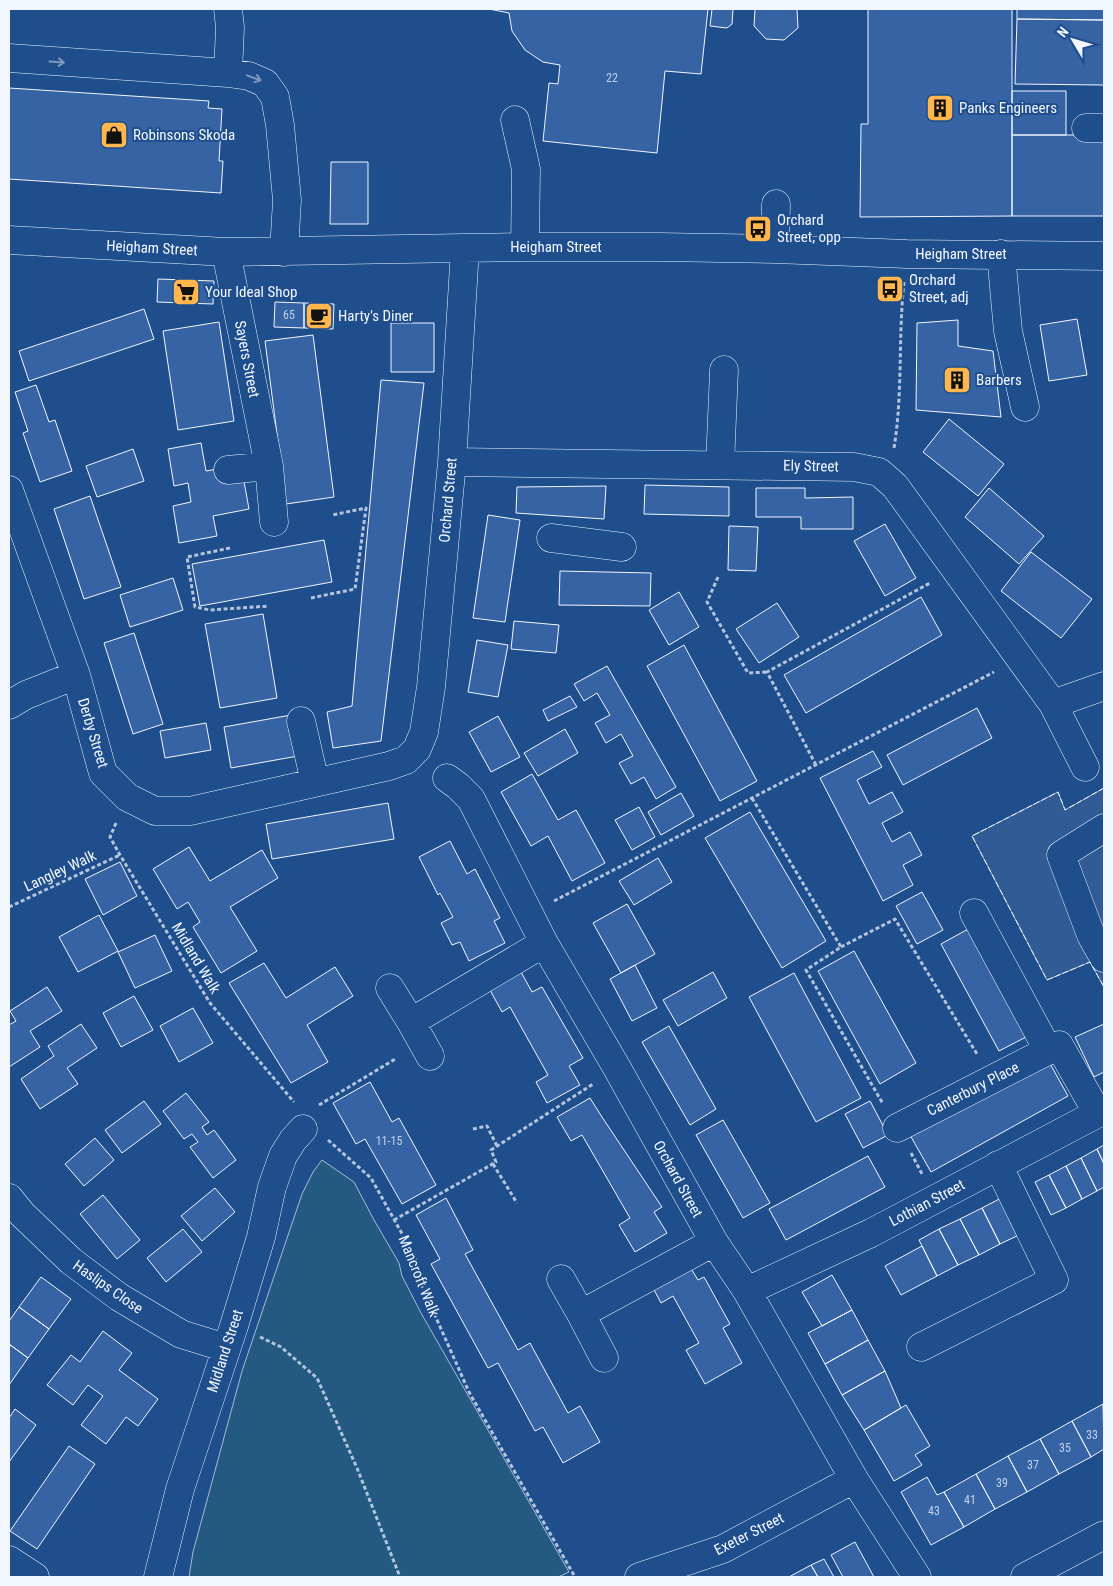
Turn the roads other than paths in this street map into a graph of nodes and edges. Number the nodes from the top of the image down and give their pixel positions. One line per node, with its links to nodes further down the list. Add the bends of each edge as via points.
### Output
1 (228, 9): 3 (street)
2 (9, 58): 3 (street, one-way to 3)
3 (228, 73): 11 (street, one-way to 11, via 265,82 275,97 287,200)
4 (515, 120): 7 (street, via 526,169)
5 (776, 204): 9 (street)
6 (9, 240): 10 (street, Heigham Street)
7 (525, 247): 8 (street, Heigham Street); 9 (street, Heigham Street)
8 (465, 249): 11 (street, Heigham Street); 16 (street, Orchard Street)
9 (775, 249): 12 (street, Heigham Street)
10 (226, 252): 11 (street, Heigham Street); 18 (street, Sayers Street)
11 (284, 252)
12 (1001, 254): 13 (street, Heigham Street); 15 (street, via 1008,331)
13 (1104, 256)
14 (724, 370): 17 (street)
15 (1025, 407)
16 (452, 462): 17 (street, Ely Street); 29 (street, Orchard Street, via 430,687 424,732)
17 (720, 465): 26 (street, Ely Street, via 854,466 879,472 895,486)
18 (268, 466): 19 (street); 21 (street, Sayers Street)
19 (228, 470)
20 (9, 490): 24 (street, Derby Street)
21 (274, 522)
22 (551, 538): 23 (street)
23 (622, 547)
24 (76, 675): 27 (street); 32 (street, Derby Street, via 104,773 127,797 156,811 190,811)
25 (1104, 686): 26 (street)
26 (1053, 704): 30 (street, Ely Street)
27 (9, 705)
28 (301, 721): 32 (street)
29 (417, 749): 32 (street, Derby Street, via 406,760 389,766)
30 (1084, 767)
31 (447, 778): 35 (street, Orchard Street, via 471,799)
32 (315, 782)
33 (1104, 828): 36 (street, via 1061,855 1091,935)
34 (974, 913): 38 (street)
35 (544, 943): 37 (street, via 421,1040); 44 (street, Orchard Street)
36 (1104, 958)
37 (390, 988)
38 (1048, 1050): 39 (street, via 1059,1045); 41 (street, Canterbury Place)
39 (1101, 1112): 42 (street, Lothian Street)
40 (309, 1121): 48 (street, Midland Street, via 283,1156)
41 (898, 1128)
42 (998, 1165): 46 (street, Lothian Street, via 871,1232); 49 (street, via 1054,1280)
43 (9, 1198): 48 (street, Haslips Close, via 71,1261 118,1297 181,1334)
44 (714, 1242): 46 (street, Orchard Street); 47 (street)
45 (561, 1279): 47 (street)
46 (747, 1291): 51 (street, Orchard Street)
47 (581, 1314): 50 (street)
48 (230, 1337): 56 (street, Midland Street, via 180,1489)
49 (921, 1347)
50 (604, 1358)
51 (854, 1479): 57 (street, Exeter Street, via 723,1549); 58 (street, Orchard Street)
52 (1104, 1535): 54 (street)
53 (9, 1560): 55 (street)
54 (1040, 1574)
55 (35, 1577)
56 (158, 1577)
57 (639, 1577)
58 (917, 1577)

